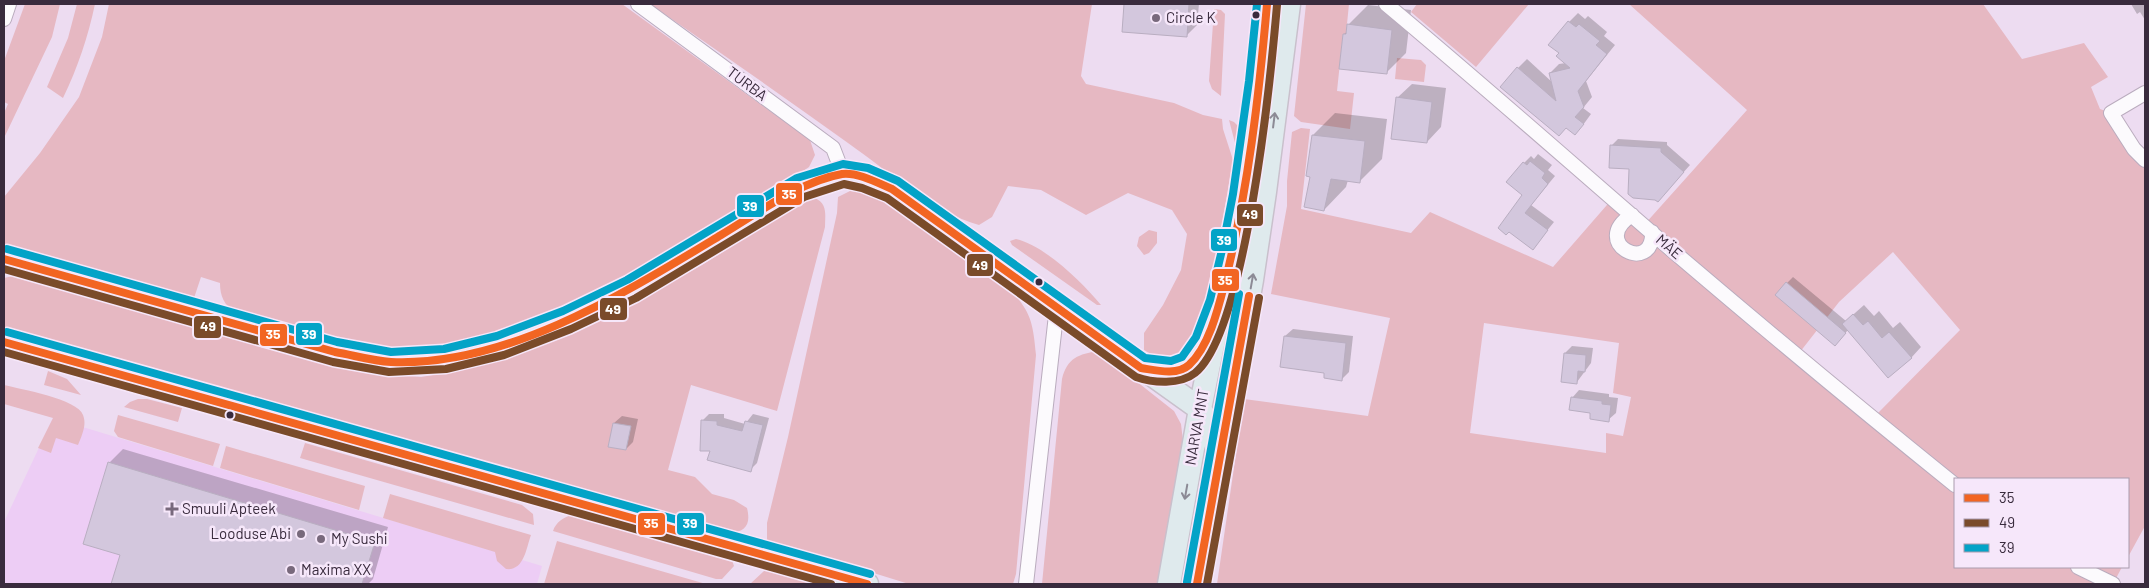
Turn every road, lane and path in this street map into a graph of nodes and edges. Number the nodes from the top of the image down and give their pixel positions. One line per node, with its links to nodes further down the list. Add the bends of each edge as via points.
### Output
1 (9, 4): 6 (street)
2 (638, 4): 9 (street, TURBA, via 833,148)
3 (1267, 4): 13 (main road, NARVA MNT, via 1242,201)
4 (1289, 4): 18 (main road, NARVA MNT, one-way to 4, via 1252,280)
5 (1386, 4): 10 (street, MÄE)
6 (4, 19)
7 (2145, 93): 8 (street, via 2111,113)
8 (2145, 160)
9 (843, 174): 12 (main road, via 800,188 632,289 567,320 500,346 445,359 390,362 335,352); 14 (main road, via 865,178 892,189)
10 (1632, 215): 11 (street, MÄE); 11 (street, via 1619,229 1617,239 1624,251 1634,254 1646,250)
11 (1652, 232): 19 (street, MÄE)
12 (4, 259)
13 (1223, 290): 16 (main road, via 1203,345 1189,365 1173,372); 17 (main road, NARVA MNT)
14 (1057, 306): 16 (main road); 22 (street)
15 (4, 342): 21 (main road)
16 (1141, 368): 17 (main road)
17 (1200, 409): 18 (main road, via 1216,441); 23 (main road, NARVA MNT, one-way to 23)
18 (1218, 466): 24 (main road, NARVA MNT)
19 (1954, 483)
20 (2080, 568): 25 (street)
21 (866, 584)
22 (1026, 584)
23 (1169, 584)
24 (1197, 584)
25 (2113, 584)

